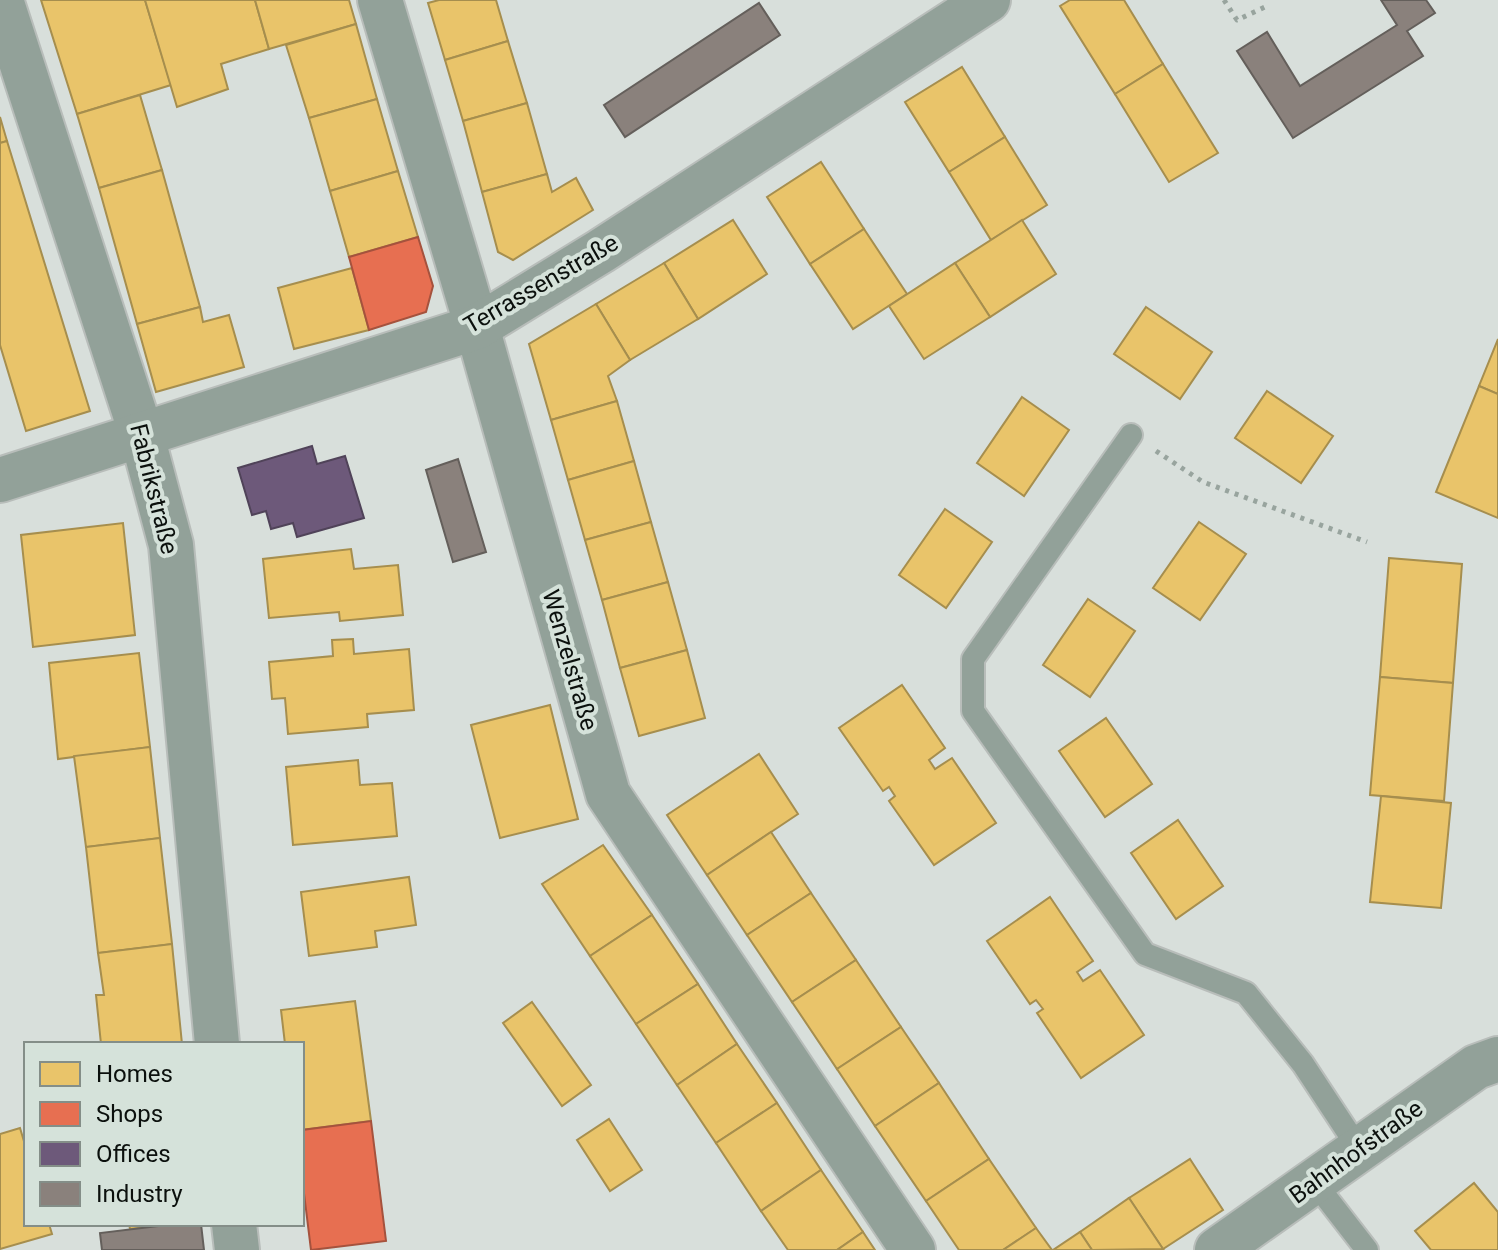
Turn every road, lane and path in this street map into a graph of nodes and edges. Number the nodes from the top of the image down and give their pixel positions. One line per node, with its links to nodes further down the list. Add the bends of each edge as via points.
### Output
1 (1, 0): 8 (street, Fabrikstraße)
2 (380, 0): 6 (street, Wenzelstraße)
3 (988, 0): 6 (street, Terrassenstraße)
4 (1224, 0): 5 (path, via 1237,20)
5 (1269, 5)
6 (477, 327): 8 (street, Terrassenstraße); 17 (street, Wenzelstraße, via 608,794)
7 (1131, 435): 10 (path, via 1203,482); 13 (lane, via 973,659 973,711 1145,954 1246,993 1303,1064)
8 (142, 436): 9 (street, Terrassenstraße); 11 (street, Fabrikstraße, via 171,545)
9 (0, 480)
10 (1367, 542)
11 (217, 1042)
12 (1498, 1059): 13 (street, Bahnhofstraße, via 1476,1067)
13 (1359, 1149): 14 (street, Bahnhofstraße)
14 (1315, 1183): 18 (street, Bahnhofstraße); 19 (lane)
15 (234, 1226): 16 (street)
16 (237, 1250)
17 (913, 1250)
18 (1217, 1250)
19 (1367, 1250)

